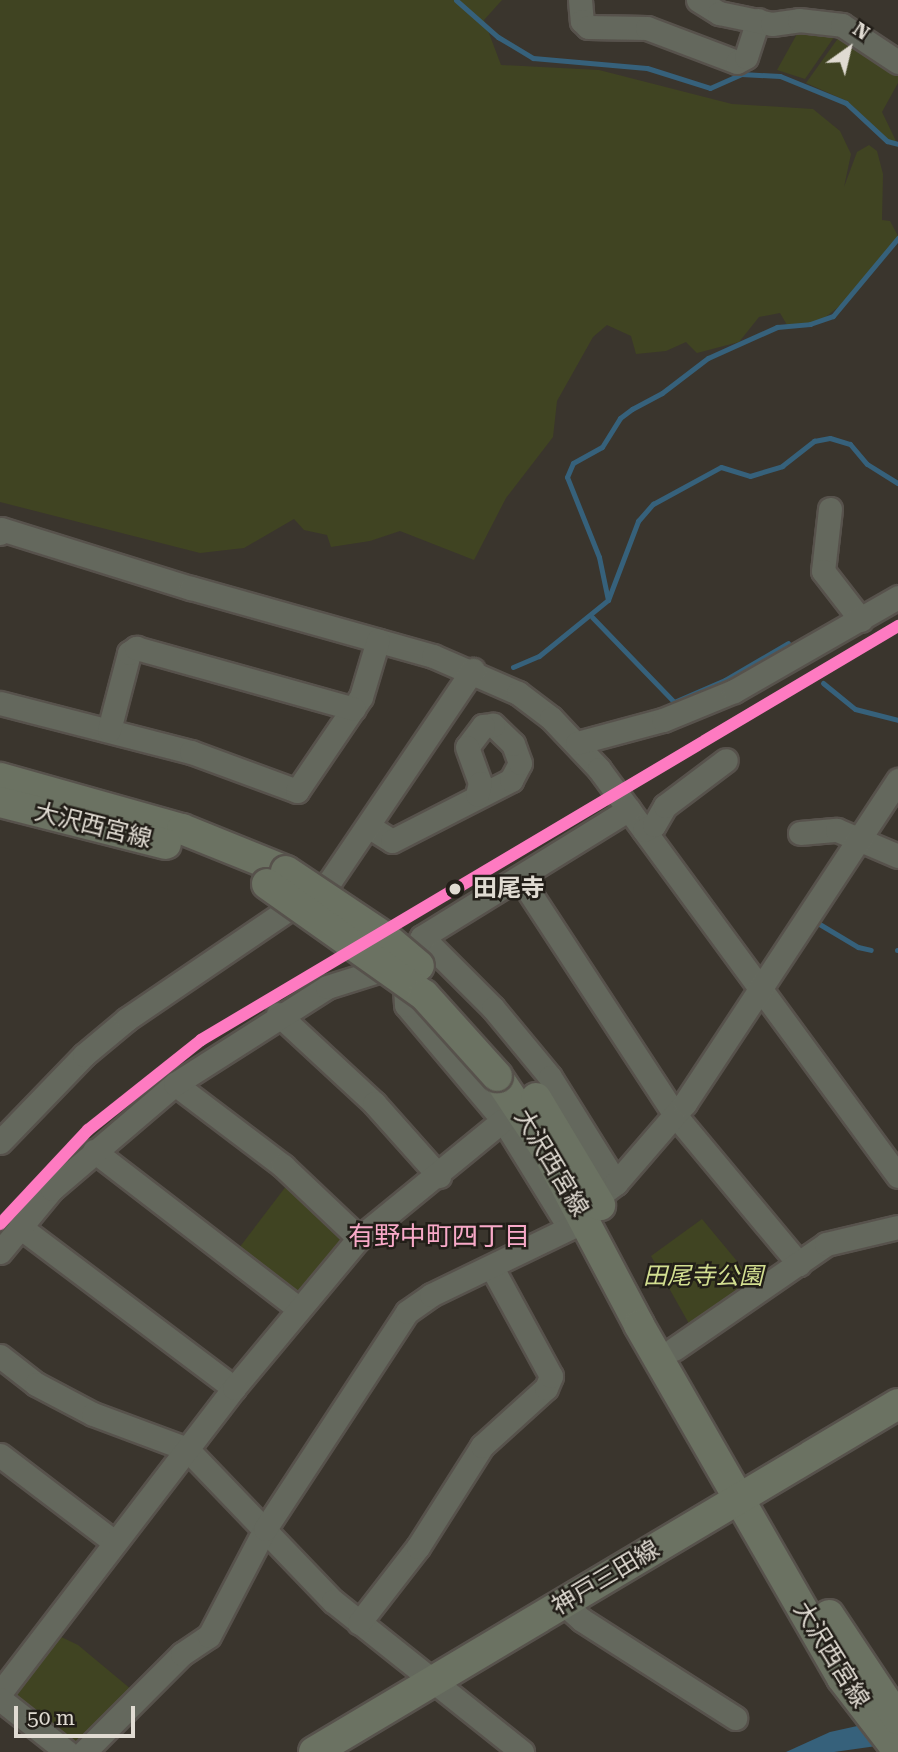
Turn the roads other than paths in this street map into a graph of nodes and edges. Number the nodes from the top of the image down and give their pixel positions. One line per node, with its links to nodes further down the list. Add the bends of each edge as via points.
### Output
1 (580, 0): 3 (street, via 587,27 647,28 737,62 746,57)
2 (698, 0): 3 (street, via 719,13)
3 (758, 20): 4 (street, via 842,25)
4 (898, 62)
5 (831, 509): 8 (street, via 822,571)
6 (0, 530): 9 (street)
7 (898, 597): 8 (street)
8 (861, 620): 14 (street, via 693,709)
9 (378, 640): 10 (street); 12 (street)
10 (473, 670): 14 (street, via 518,693); 21 (street)
11 (0, 703): 13 (street)
12 (354, 709): 13 (street, via 297,791 191,752); 13 (street, via 136,648 129,653)
13 (109, 730)
14 (577, 743): 20 (street)
15 (726, 760): 22 (street, via 665,806 654,825)
16 (0, 778): 26 (main road, 大沢西宮線, via 182,829)
17 (898, 780): 24 (street)
18 (477, 796): 18 (street, via 480,783 468,755 483,726 503,731 520,762 511,780); 21 (street, via 392,841)
19 (0, 802): 26 (main road, 大沢西宮線)
20 (629, 809): 22 (street); 27 (street)
21 (368, 827): 35 (street, via 330,881 127,1019 84,1055)
22 (644, 830): 30 (street)
23 (800, 833): 24 (street, via 837,830)
24 (860, 839): 25 (street); 30 (street)
25 (898, 856)
26 (276, 877): 39 (main road, 大沢西宮線, bridge, via 396,946 434,979 566,1143)
27 (520, 878): 28 (street); 33 (street)
28 (422, 937): 29 (street); 39 (street, via 493,1008 550,1077)
29 (404, 966): 31 (street, via 372,970 327,987); 34 (street, via 406,1005)
30 (760, 993): 33 (street); 38 (street)
31 (278, 1014): 32 (street); 37 (street, via 374,1103)
32 (175, 1084): 36 (street); 42 (street, via 283,1166)
33 (675, 1115): 39 (street); 44 (street)
34 (503, 1120): 37 (street); 39 (street)
35 (0, 1142)
36 (94, 1151): 40 (street); 46 (street)
37 (439, 1176): 42 (street)
38 (898, 1176)
39 (592, 1207): 45 (street); 47 (main road, 大沢西宮線); 53 (main road, 大沢西宮線)
40 (20, 1227): 43 (street); 49 (street)
41 (898, 1227): 44 (street, via 839,1239)
42 (359, 1238): 46 (street)
43 (0, 1252)
44 (799, 1264): 47 (street)
45 (492, 1268): 54 (street, via 431,1295 407,1312); 57 (street, via 551,1376 546,1388 482,1446 418,1547)
46 (298, 1308): 49 (street)
47 (674, 1349): 53 (main road, 大沢西宮線)
48 (0, 1356): 51 (street, via 36,1384 93,1414)
49 (234, 1388): 51 (street)
50 (898, 1404): 53 (main road, 神戸三田線)
51 (187, 1449): 54 (street); 55 (street)
52 (0, 1455): 55 (street)
53 (746, 1495): 56 (main road, 神戸三田線); 60 (main road, 大沢西宮線)
54 (265, 1529): 57 (street); 67 (street, via 209,1636 182,1654)
55 (114, 1542): 59 (street)
56 (563, 1603): 58 (main road, 神戸三田線); 62 (street, via 582,1620)
57 (359, 1623): 58 (street)
58 (435, 1681): 64 (street); 68 (main road, 神戸三田線)
59 (0, 1693)
60 (867, 1697): 63 (main road, 大沢西宮線); 65 (main road, 大沢西宮線)
61 (0, 1699): 66 (street)
62 (735, 1718)
63 (898, 1719)
64 (492, 1744): 69 (street)
65 (898, 1751)
66 (67, 1752)
67 (84, 1752)
68 (314, 1752)
69 (522, 1752)

